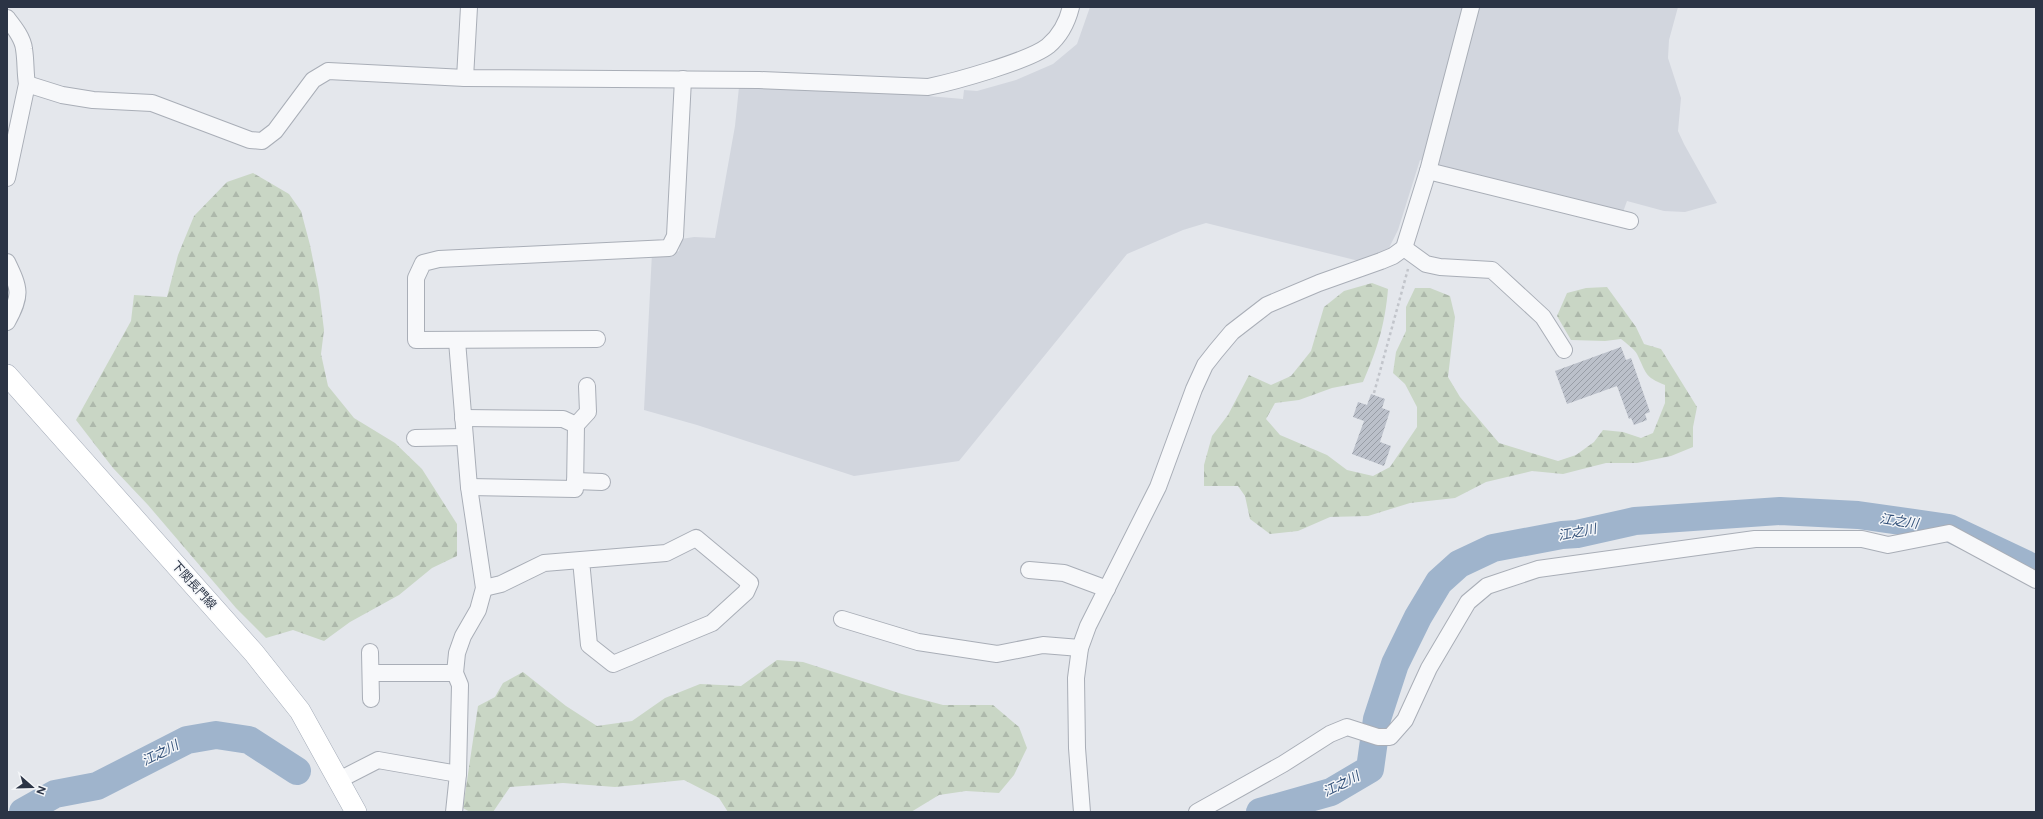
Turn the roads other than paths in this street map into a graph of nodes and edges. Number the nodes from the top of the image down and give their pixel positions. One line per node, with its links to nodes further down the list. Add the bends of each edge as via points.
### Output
1 (470, 7): 5 (street)
2 (1071, 7): 6 (street, via 1067,21 1047,47 1029,56 953,82 928,87)
3 (1471, 7): 8 (street)
4 (7, 18): 7 (street, via 16,29 24,47)
5 (465, 78): 6 (street); 7 (street, via 328,71 313,80 275,131 262,141 250,140 152,103 93,100 62,95)
6 (683, 79): 15 (street, via 675,236 669,248 439,259 424,263 416,278 416,340)
7 (27, 84): 9 (street)
8 (1428, 171): 10 (street); 11 (street)
9 (7, 178)
10 (1630, 221)
11 (1408, 251): 16 (street, via 1426,264 1492,270 1543,317); 30 (street, via 1267,305 1232,332 1205,365 1158,487)
12 (7, 262): 13 (street, via 17,284 18,304)
13 (7, 322)
14 (597, 339): 15 (street)
15 (457, 341): 19 (street)
16 (1564, 350)
17 (7, 375): 38 (main road, 下関長門線, via 254,653 300,711)
18 (587, 386): 20 (street, via 588,412)
19 (463, 418): 20 (street, via 563,419); 21 (street)
20 (576, 425): 23 (street)
21 (464, 437): 22 (street); 25 (street)
22 (416, 438)
23 (575, 481): 24 (street); 25 (street, via 575,489)
24 (602, 482)
25 (469, 487): 29 (street)
26 (581, 560): 26 (street, via 666,553 696,538 750,583 746,592 712,623 613,664 589,645); 29 (street, via 544,563 501,584)
27 (1029, 570): 30 (street, via 1064,573)
28 (2036, 580): 42 (street, via 1949,533 1888,545 1862,539 1755,539 1538,569 1487,586 1468,602 1429,668 1405,720 1390,737 1378,737 1347,727 1330,734 1283,764)
29 (484, 588): 35 (street, via 478,610 463,636 457,653)
30 (1107, 589): 32 (street)
31 (842, 619): 32 (street, via 918,642 997,654 1042,645)
32 (1080, 648): 41 (street, via 1076,678 1077,748)
33 (370, 652): 34 (street)
34 (371, 673): 35 (street); 36 (street)
35 (455, 673): 37 (street, via 460,686)
36 (371, 698)
37 (458, 774): 38 (street, via 378,760); 40 (street)
38 (339, 780): 39 (main road, 下関長門線)
39 (356, 812)
40 (454, 812)
41 (1082, 812)
42 (1197, 812)

